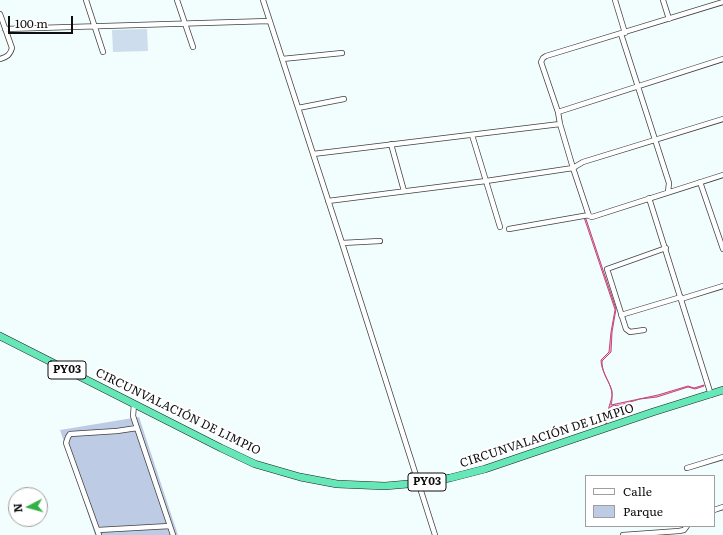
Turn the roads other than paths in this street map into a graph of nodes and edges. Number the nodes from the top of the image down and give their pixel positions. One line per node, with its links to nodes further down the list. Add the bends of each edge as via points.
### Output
1 (86, 0): 11 (street)
2 (177, 0): 10 (street)
3 (263, 0): 9 (street)
4 (615, 0): 13 (street)
5 (663, 0): 8 (street)
6 (723, 2): 8 (street)
7 (0, 14): 12 (street)
8 (669, 19): 13 (street)
9 (270, 21): 10 (street); 18 (street)
10 (185, 23): 11 (street); 14 (street)
11 (95, 26): 12 (street); 15 (street)
12 (5, 29): 17 (street, via 12,48 6,57)
13 (623, 33): 20 (street); 23 (street, via 543,58 542,66)
14 (193, 47)
15 (103, 52)
16 (342, 53): 18 (street)
17 (0, 59)
18 (282, 59): 22 (street)
19 (723, 59): 20 (street)
20 (638, 86): 23 (street); 27 (street)
21 (344, 99): 22 (street)
22 (298, 108): 29 (street)
23 (558, 112): 25 (street)
24 (723, 119): 27 (street)
25 (560, 124): 26 (street); 30 (street)
26 (472, 134): 28 (street); 32 (street)
27 (655, 140): 30 (street, via 583,162); 35 (street, via 669,183)
28 (390, 144): 29 (street); 34 (street)
29 (313, 154): 37 (street)
30 (573, 168): 32 (street); 38 (street)
31 (723, 175): 33 (street)
32 (486, 181): 34 (street); 39 (street)
33 (700, 182): 35 (street); 44 (street)
34 (404, 191): 37 (street)
35 (668, 192): 36 (street)
36 (649, 198): 38 (street); 43 (street)
37 (328, 201): 42 (street)
38 (589, 215): 40 (street)
39 (500, 227)
40 (509, 228)
41 (380, 241): 42 (street)
42 (342, 243): 56 (street)
43 (666, 248): 46 (street); 47 (street, via 607,269)
44 (723, 249)
45 (723, 286): 46 (street)
46 (681, 298): 47 (street); 51 (street)
47 (621, 315): 48 (street, via 630,332)
48 (644, 330)
49 (0, 336): 52 (highway, CIRCUNVALACIÓN DE LIMPIO / PY03)
50 (723, 390): 51 (highway, CIRCUNVALACIÓN DE LIMPIO / PY03)
51 (711, 395): 56 (highway, CIRCUNVALACIÓN DE LIMPIO / PY03, via 485,469)
52 (134, 404): 53 (street, via 132,414); 56 (highway, CIRCUNVALACIÓN DE LIMPIO / PY03, via 256,464 300,477 337,484 385,486)
53 (137, 428): 57 (street); 59 (street, via 70,434 67,439 66,443)
54 (723, 457): 55 (street)
55 (687, 468)
56 (419, 483): 62 (street)
57 (170, 526): 59 (street); 61 (street)
58 (686, 527): 63 (street, via 679,531)
59 (98, 530): 60 (street)
60 (99, 535)
61 (173, 535)
62 (435, 535)
63 (623, 535)

